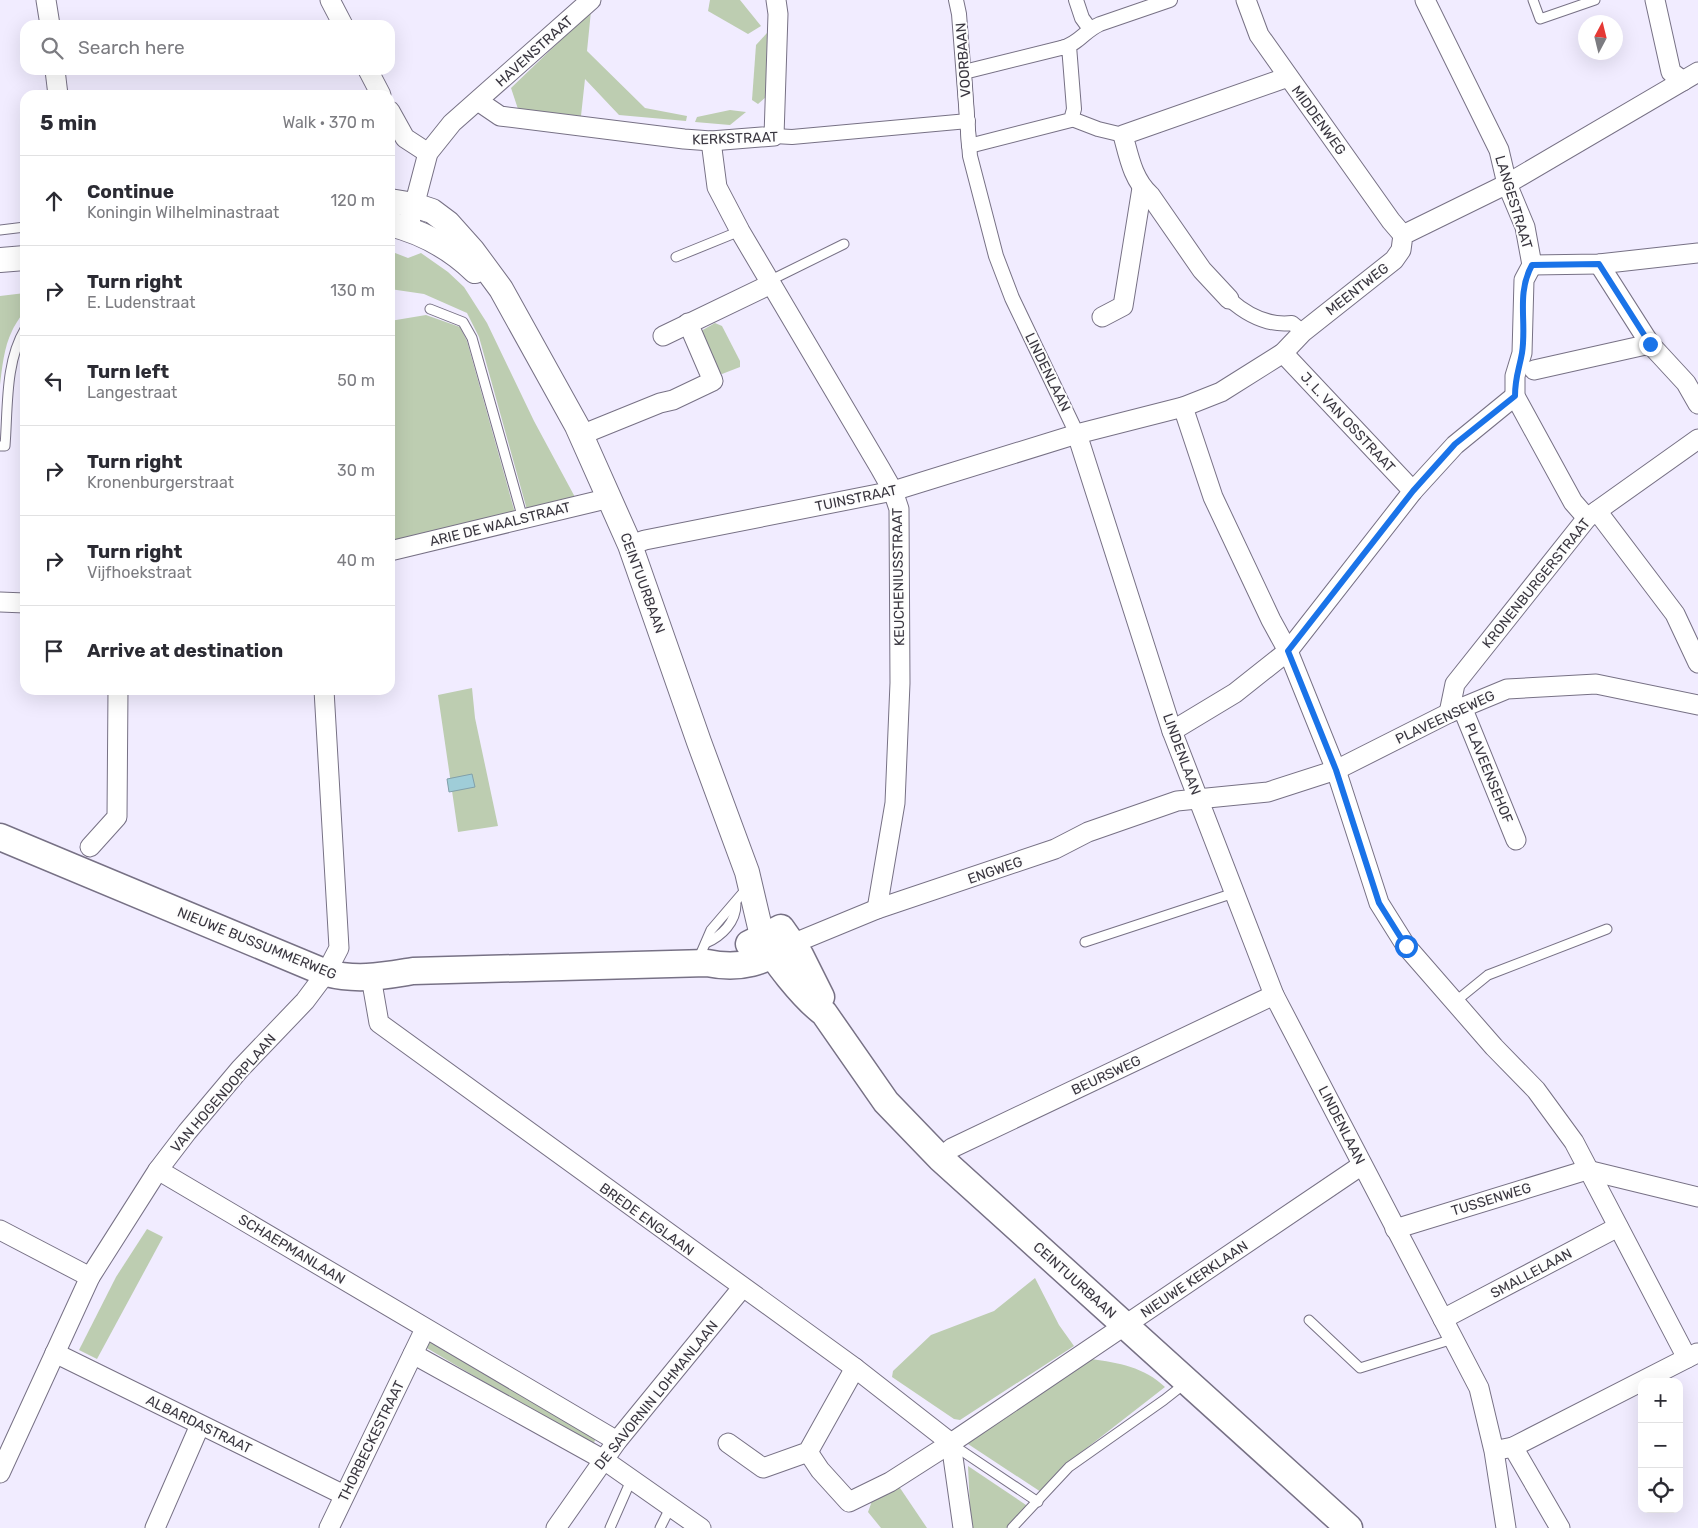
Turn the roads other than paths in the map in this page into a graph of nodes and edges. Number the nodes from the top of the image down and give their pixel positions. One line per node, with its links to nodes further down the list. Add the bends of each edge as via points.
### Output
1 (46, 0): 13 (street)
2 (330, 0): 14 (street)
3 (591, 0): 24 (street, HAVENSTRAAT)
4 (776, 0): 29 (street)
5 (956, 0): 17 (street, VOORBAAN)
6 (1076, 0): 15 (street)
7 (1170, 0): 15 (street)
8 (1246, 0): 21 (street, MIDDENWEG, via 1260,35)
9 (1425, 0): 33 (street, LANGESTRAAT, via 1499,150)
10 (1533, 0): 11 (lane, via 1540,19)
11 (1596, 0)
12 (1655, 0): 20 (street, via 1671,72)
13 (49, 20)
14 (340, 20)
15 (1090, 29): 16 (street)
16 (1069, 46): 17 (street); 25 (street)
17 (964, 72): 27 (street, VOORBAAN)
18 (56, 75): 22 (street)
19 (371, 75): 23 (street)
20 (1690, 76): 33 (street)
21 (1288, 77): 28 (street); 41 (street, MIDDENWEG)
22 (57, 90)
23 (378, 90)
24 (478, 101): 30 (street, KERKSTRAAT, via 500,116); 32 (street, HAVENSTRAAT, via 452,123)
25 (1072, 119): 28 (street); 31 (street, via 1064,124)
26 (395, 120): 32 (street, via 405,138)
27 (968, 121): 29 (street, KERKSTRAAT); 31 (street, LINDENLAAN)
28 (1123, 135): 34 (street, via 1131,167)
29 (774, 136): 30 (street, KERKSTRAAT)
30 (711, 141): 40 (street, KEUCHENIUSSTRAAT, via 717,187)
31 (969, 146): 63 (street, LINDENLAAN, via 999,269)
32 (428, 153): 36 (street)
33 (1507, 184): 41 (street); 46 (street, LANGESTRAAT, via 1525,227)
34 (1142, 188): 48 (street, via 1202,270); 51 (street, via 1123,306)
35 (395, 202): 36 (street, CEINTUURBAAN)
36 (414, 205): 37 (street); 49 (street, CEINTUURBAAN, via 448,223 486,267)
37 (399, 227): 49 (street, CEINTUURBAAN, via 431,239 453,252)
38 (20, 228): 39 (lane)
39 (0, 230)
40 (740, 231): 44 (lane); 47 (street, KEUCHENIUSSTRAAT)
41 (1403, 235): 53 (street, MEENTWEG, via 1401,250 1394,260)
42 (844, 244): 47 (lane)
43 (1698, 253): 45 (street)
44 (676, 257)
45 (1599, 264): 46 (street); 56 (street)
46 (1532, 265): 60 (street, LANGESTRAAT, via 1524,280 1522,353 1515,376)
47 (770, 282): 52 (street); 67 (street, KEUCHENIUSSTRAAT)
48 (1230, 299): 53 (street, via 1260,320 1292,323)
49 (510, 308): 64 (street, CEINTUURBAAN)
50 (430, 309): 71 (lane, via 462,322 472,338)
51 (1102, 317)
52 (688, 323): 54 (street); 64 (street, via 713,381)
53 (1303, 332): 57 (street, MEENTWEG)
54 (663, 336)
55 (20, 337): 66 (lane, via 9,384 5,446)
56 (1650, 344): 58 (street); 59 (street)
57 (1283, 353): 62 (street, MEENTWEG, via 1221,392); 68 (street, J. L. VAN OSSTRAAT)
58 (1534, 370)
59 (1692, 382): 61 (street)
60 (1515, 396): 68 (street, via 1455,444); 70 (street, via 1572,502)
61 (1698, 404)
62 (1183, 407): 63 (street, MEENTWEG); 76 (street, via 1213,497)
63 (1077, 434): 67 (street, TUINSTRAAT); 82 (street, LINDENLAAN)
64 (581, 435): 69 (street, CEINTUURBAAN)
65 (1698, 439): 70 (street, KRONENBURGERSTRAAT)
66 (0, 446)
67 (893, 491): 72 (street, TUINSTRAAT); 90 (street, KEUCHENIUSSTRAAT, via 899,509 900,683 894,803)
68 (1413, 491): 76 (street)
69 (610, 498): 71 (street, ARIE DE WAALSTRAAT); 72 (street, CEINTUURBAAN)
70 (1592, 515): 77 (street, via 1675,614); 81 (street, KRONENBURGERSTRAAT, via 1455,684)
71 (523, 519): 73 (street, ARIE DE WAALSTRAAT)
72 (630, 545): 88 (street, CEINTUURBAAN)
73 (395, 550)
74 (0, 602): 75 (street)
75 (20, 603)
76 (1288, 651): 82 (street, via 1240,690); 83 (street)
77 (1698, 663)
78 (118, 695): 87 (street, via 117,817)
79 (324, 695): 95 (street, VAN HOGENDORPLAAN, via 338,948)
80 (1698, 705): 81 (street, PLAVEENSEWEG, via 1596,684 1507,688)
81 (1456, 710): 83 (street, PLAVEENSEWEG); 86 (street, PLAVEENSEHOF)
82 (1172, 731): 84 (street, LINDENLAAN)
83 (1336, 770): 84 (street, PLAVEENSEWEG, via 1268,792); 98 (street, via 1379,903 1406,946)
84 (1199, 800): 89 (street, LINDENLAAN); 90 (street, ENGWEG, via 1177,801 1088,832 1055,849)
85 (0, 837): 95 (main road, NIEUWE BUSSUMMERWEG)
86 (1516, 840)
87 (90, 847)
88 (747, 886): 92 (street, CEINTUURBAAN); 94 (lane, via 736,914)
89 (1234, 893): 93 (lane); 97 (street, LINDENLAAN)
90 (877, 909): 92 (street, ENGWEG)
91 (1607, 929): 98 (lane, via 1488,975)
92 (777, 941): 94 (main road, NIEUWE BUSSUMMERWEG, via 733,954); 99 (main road, CEINTUURBAAN, via 811,1003 824,1013 886,1102)
93 (1085, 942)
94 (704, 956): 96 (main road, NIEUWE BUSSUMMERWEG, via 413,971)
95 (326, 973): 96 (main road, NIEUWE BUSSUMMERWEG, via 348,978); 101 (street, VAN HOGENDORPLAAN, via 305,1001 240,1069)
96 (370, 977): 110 (street, BREDE ENGLAAN, via 379,1023)
97 (1274, 995): 99 (street, BEURSWEG, via 952,1148); 100 (street, LINDENLAAN)
98 (1456, 1001): 102 (street, via 1536,1090 1574,1142)
99 (940, 1158): 113 (main road, CEINTUURBAAN)
100 (1362, 1165): 107 (street, LINDENLAAN); 113 (street, NIEUWE KERKLAAN)
101 (158, 1170): 109 (street, VAN HOGENDORPLAAN); 114 (street, SCHAEPMANLAAN)
102 (1587, 1170): 103 (street); 105 (street); 107 (street, TUSSENWEG)
103 (1625, 1178): 104 (street); 105 (street, via 1615,1184)
104 (1698, 1197)
105 (1605, 1202): 106 (street)
106 (1618, 1228): 111 (street, SMALLELAAN); 118 (street)
107 (1395, 1229): 111 (street, LINDENLAAN)
108 (0, 1230): 109 (street)
109 (90, 1277): 116 (street, VAN HOGENDORPLAAN)
110 (742, 1288): 119 (street, BREDE ENGLAAN); 122 (street, DE SAVORNIN LOHMANLAAN)
111 (1443, 1319): 115 (street, LINDENLAAN)
112 (1309, 1320): 115 (lane, via 1360,1368)
113 (1126, 1325): 120 (main road, CEINTUURBAAN); 124 (street, NIEUWE KERKLAAN)
114 (425, 1328): 117 (street); 122 (street, SCHAEPMANLAAN)
115 (1453, 1339): 126 (street, LINDENLAAN, via 1479,1388)
116 (55, 1353): 121 (street, ALBARDASTRAAT); 129 (street, VAN HOGENDORPLAAN)
117 (413, 1354): 128 (street); 131 (street, THORBECKESTRAAT)
118 (1693, 1355): 125 (street)
119 (854, 1368): 124 (street, BREDE ENGLAAN); 127 (street)
120 (1181, 1384): 132 (lane, via 1069,1467); 142 (main road, CEINTUURBAAN)
121 (200, 1425): 131 (street, ALBARDASTRAAT); 134 (street)
122 (617, 1441): 128 (street, DE SAVORNIN LOHMANLAAN)
123 (728, 1443): 127 (street, via 763,1468)
124 (951, 1443): 127 (street, NIEUWE KERKLAAN, via 890,1482 850,1502); 132 (lane); 140 (street)
125 (1513, 1447): 126 (street); 144 (street)
126 (1494, 1451): 143 (street, LINDENLAAN)
127 (808, 1452)
128 (604, 1460): 130 (street); 136 (street, DE SAVORNIN LOHMANLAAN)
129 (0, 1473)
130 (632, 1478): 133 (street); 137 (lane)
131 (344, 1496): 135 (street, THORBECKESTRAAT)
132 (1038, 1502): 141 (lane)
133 (671, 1506): 138 (lane); 139 (street)
134 (155, 1528)
135 (329, 1528)
136 (556, 1528)
137 (610, 1528)
138 (660, 1528)
139 (701, 1528)
140 (963, 1528)
141 (1012, 1528)
142 (1348, 1528)
143 (1506, 1528)
144 (1560, 1528)

